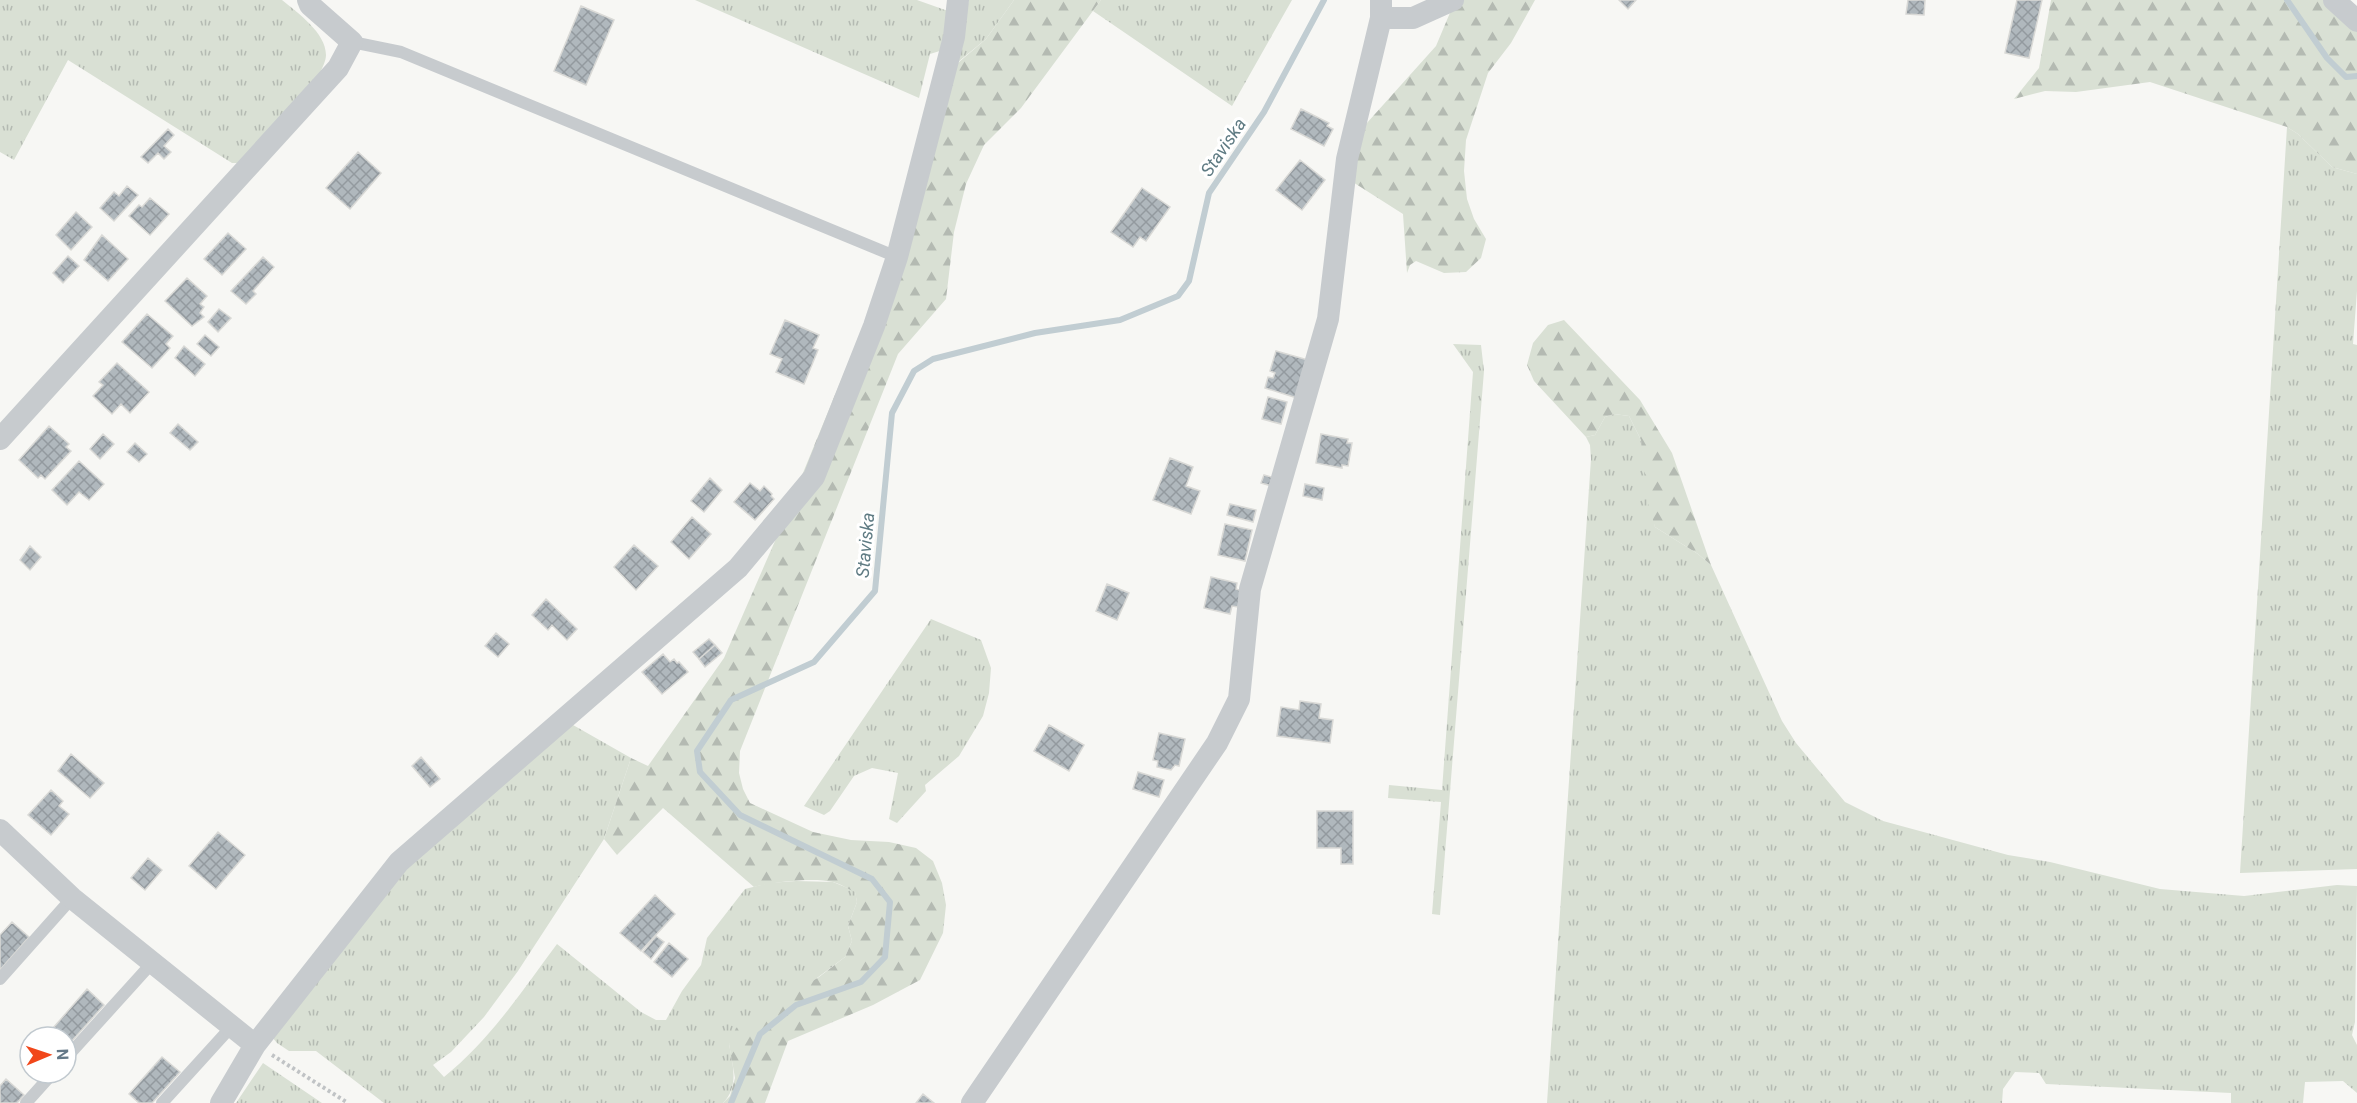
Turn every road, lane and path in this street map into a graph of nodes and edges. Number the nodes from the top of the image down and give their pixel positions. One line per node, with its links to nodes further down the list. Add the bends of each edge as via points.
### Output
1 (308, 0): 7 (street)
2 (958, 0): 8 (street, via 954,37)
3 (1453, 0): 5 (street, via 1413,18)
4 (2334, 0): 6 (street)
5 (1381, 9): 22 (street, via 1347,159 1328,319 1250,589 1239,699 1217,742)
6 (2357, 21)
7 (352, 42): 8 (lane, via 401,52); 9 (street, via 338,68)
8 (897, 257): 15 (street, via 814,477 738,568 399,861)
9 (0, 440)
10 (0, 830): 11 (street)
11 (72, 898): 12 (street); 13 (lane)
12 (152, 963): 14 (street); 16 (lane)
13 (0, 979)
14 (232, 1026): 15 (street); 19 (lane)
15 (255, 1045): 20 (street); 21 (path)
16 (78, 1046)
17 (42, 1085): 18 (lane)
18 (26, 1103)
19 (162, 1103)
20 (220, 1103)
21 (348, 1103)
22 (972, 1103)

